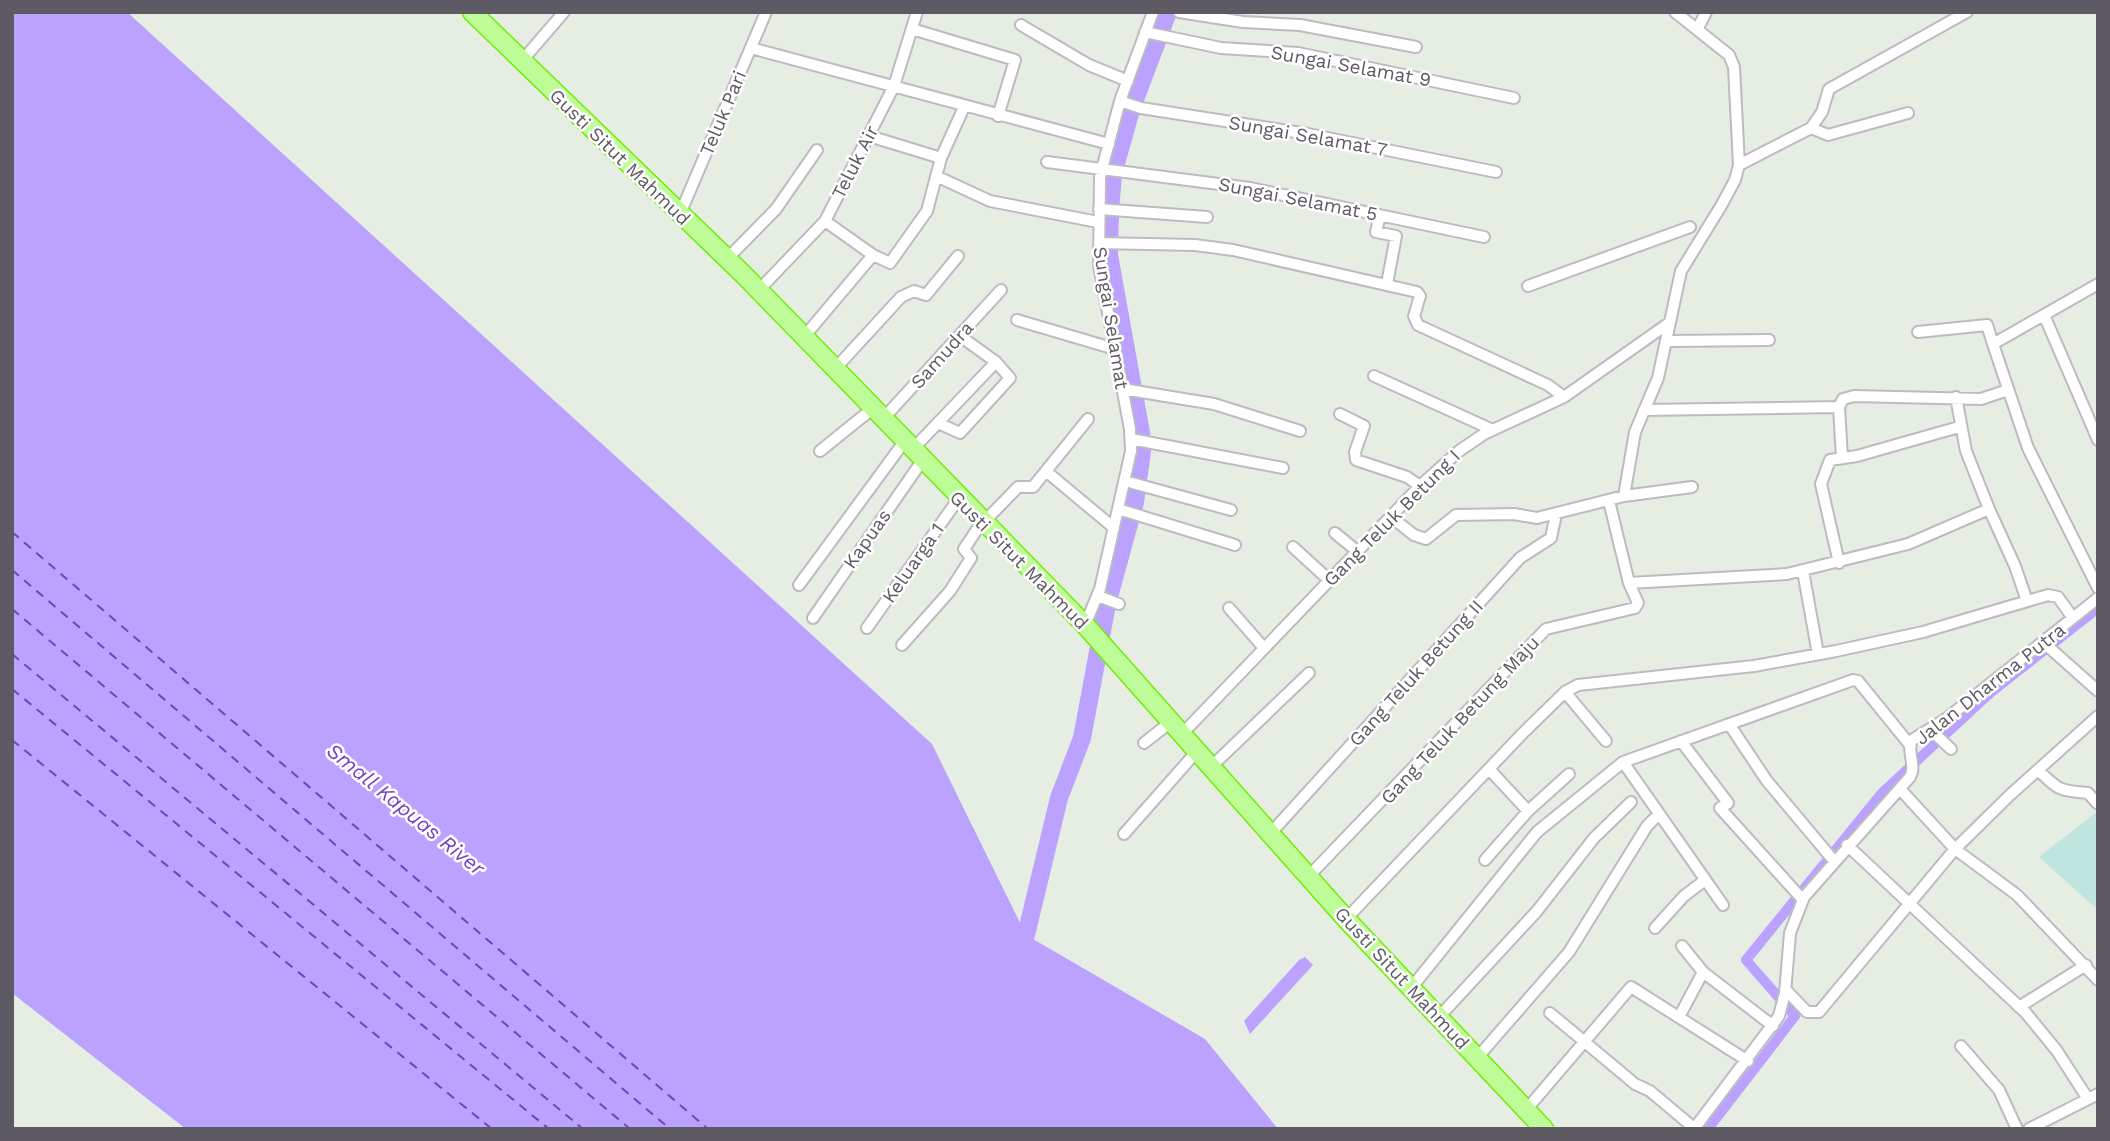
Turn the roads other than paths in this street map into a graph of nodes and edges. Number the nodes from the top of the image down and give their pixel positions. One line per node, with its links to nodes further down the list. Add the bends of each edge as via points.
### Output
1 (472, 12): 16 (highway, Gusti Situt Mahmud)
2 (564, 12): 16 (street)
3 (766, 12): 15 (street, Teluk Pari)
4 (917, 12): 12 (street, Teluk Air)
5 (1153, 12): 13 (street, Sungai Selamat)
6 (1179, 12): 14 (street, via 1300,25)
7 (1675, 12): 11 (street)
8 (1706, 12): 11 (street)
9 (1967, 12): 24 (street, via 1829,89)
10 (1021, 25): 17 (street, via 1089,65)
11 (1698, 28): 30 (street, via 1729,55 1736,79)
12 (912, 29): 18 (street, Teluk Air); 23 (street, via 1015,60)
13 (1150, 34): 17 (street, Sungai Selamat); 19 (street, Sungai Selamat 9, via 1221,48 1298,53)
14 (1416, 47)
15 (751, 48): 18 (street); 35 (street, Teluk Pari)
16 (521, 62): 35 (highway, Gusti Situt Mahmud)
17 (1128, 81): 20 (street, Sungai Selamat)
18 (894, 86): 21 (street); 25 (street, Teluk Air)
19 (1514, 98)
20 (1124, 103): 26 (street, Sungai Selamat); 32 (street, Sungai Selamat 7)
21 (964, 107): 23 (street); 28 (street)
22 (1908, 113): 24 (street, via 1828,135)
23 (998, 116): 26 (street)
24 (1811, 128): 30 (street)
25 (869, 136): 28 (street); 38 (street, Teluk Air)
26 (1110, 144): 31 (street, Sungai Selamat)
27 (817, 150): 45 (street, via 776,209)
28 (941, 158): 33 (street)
29 (1048, 162): 31 (street, Sungai Selamat 5)
30 (1739, 165): 41 (street, via 1721,206)
31 (1106, 170): 34 (street, Sungai Selamat); 36 (street, Sungai Selamat 5, via 1250,188)
32 (1496, 172)
33 (936, 176): 39 (street, via 990,201); 43 (street, via 927,211 892,261 888,264)
34 (1107, 210): 37 (street); 39 (street, Sungai Selamat)
35 (680, 214): 45 (highway, Gusti Situt Mahmud)
36 (1380, 215): 40 (street, Sungai Selamat 5); 46 (street, via 1376,232 1396,236)
37 (1207, 217)
38 (825, 221): 43 (street); 50 (street, Teluk Air)
39 (1098, 222): 42 (street, Sungai Selamat)
40 (1483, 237)
41 (1698, 239): 48 (street, via 1689,224); 53 (street, via 1681,271)
42 (1102, 243): 46 (street, via 1233,250); 60 (street, Sungai Selamat, via 1101,274)
43 (873, 255): 56 (street)
44 (958, 256): 62 (street, via 926,295 914,291 901,297)
45 (727, 259): 50 (highway, Gusti Situt Mahmud)
46 (1387, 284): 66 (street, via 1419,294 1414,316 1418,325 1548,385)
47 (2098, 284): 51 (street)
48 (1528, 286)
49 (1000, 290): 55 (street, Samudra)
50 (758, 291): 56 (highway, Gusti Situt Mahmud)
51 (2044, 315): 59 (street); 77 (street)
52 (1017, 320): 60 (street)
53 (1669, 323): 58 (street); 66 (street, Gang Teluk Betung I)
54 (1918, 332): 59 (street, via 1987,325)
55 (960, 336): 61 (street); 71 (street, Samudra)
56 (803, 338): 62 (highway, Gusti Situt Mahmud)
57 (1769, 340): 58 (street)
58 (1668, 341): 69 (street)
59 (1993, 344): 65 (street)
60 (1115, 349): 64 (street, Sungai Selamat)
61 (996, 362): 73 (street); 73 (street, via 1010,378 960,433)
62 (834, 370): 71 (highway, Gusti Situt Mahmud)
63 (1374, 376): 75 (street)
64 (1125, 389): 76 (street, via 1214,404); 78 (street, Sungai Selamat)
65 (2008, 390): 67 (street, via 1987,398); 106 (street, via 2028,447)
66 (1564, 397): 75 (street, Gang Teluk Betung I)
67 (1956, 397): 68 (street, via 1854,396 1843,399); 74 (street)
68 (1839, 407): 69 (street); 81 (street)
69 (1644, 410): 87 (street, via 1634,432)
70 (1340, 414): 85 (street, via 1364,426 1356,460)
71 (877, 415): 79 (street, Samudra); 80 (highway, Gusti Situt Mahmud)
72 (1088, 419): 83 (street)
73 (938, 423): 80 (street)
74 (1959, 427): 81 (street); 90 (street)
75 (1493, 430): 85 (street, Gang Teluk Betung I, via 1459,451)
76 (1300, 431)
77 (2098, 440)
78 (1139, 441): 82 (street); 84 (street, Sungai Selamat)
79 (820, 451)
80 (913, 451): 88 (highway, Gusti Situt Mahmud); 105 (street); 110 (street, Kapuas)
81 (1842, 458): 101 (street, via 1830,460 1821,485)
82 (1283, 468)
83 (1047, 472): 95 (street, via 1031,488 1016,489); 96 (street)
84 (1128, 482): 91 (street); 92 (street, Sungai Selamat)
85 (1420, 486): 94 (street, Gang Teluk Betung I)
86 (1692, 486): 87 (street)
87 (1624, 496): 89 (street)
88 (959, 498): 95 (highway, Gusti Situt Mahmud); 112 (street, Keluarga 1)
89 (1609, 500): 93 (street); 104 (street)
90 (1989, 509): 101 (street, via 1908,544); 108 (street)
91 (1231, 510)
92 (1122, 511): 96 (street, Sungai Selamat); 98 (street)
93 (1556, 514): 94 (street, via 1536,518 1456,515 1426,539 1414,536); 142 (street, Gang Teluk Betung II, via 1551,538 1520,558)
94 (1391, 517): 100 (street, Gang Teluk Betung I)
95 (982, 522): 113 (highway, Gusti Situt Mahmud); 114 (street, via 964,549 971,558 950,591)
96 (1114, 528): 113 (street, Sungai Selamat, via 1108,601)
97 (1335, 533): 100 (street)
98 (1235, 545)
99 (1293, 547): 103 (street)
100 (1358, 552): 103 (street, Gang Teluk Betung I)
101 (1839, 563): 102 (street)
102 (1803, 570): 104 (street); 117 (street)
103 (1329, 580): 116 (street, Gang Teluk Betung I)
104 (1629, 583): 147 (street, Gang Teluk Betung Maju, via 1638,603 1633,609 1546,629)
105 (799, 585)
106 (2098, 587)
107 (2098, 598): 111 (street, Jalan Dharma Putra)
108 (2027, 601): 111 (street, via 2056,595); 117 (street, via 1923,632)
109 (1229, 608): 116 (street)
110 (813, 618)
111 (2073, 618): 115 (street, Jalan Dharma Putra)
112 (867, 628)
113 (1087, 628): 123 (highway, Gusti Situt Mahmud)
114 (902, 645)
115 (2047, 646): 119 (street); 124 (street, Jalan Dharma Putra)
116 (1264, 648): 123 (street, Gang Teluk Betung I)
117 (1818, 654): 120 (street, via 1754,666 1586,684)
118 (1309, 673): 132 (street)
119 (2098, 691)
120 (1565, 692): 125 (street); 133 (street)
121 (2098, 716): 134 (street)
122 (1729, 724): 126 (street); 128 (street, via 1856,680); 146 (street, via 1767,781)
123 (1177, 727): 127 (street, Gang Teluk Betung I); 130 (highway, Gusti Situt Mahmud)
124 (1937, 735): 128 (street, Jalan Dharma Putra, via 1915,738); 129 (street)
125 (1606, 741)
126 (1681, 741): 131 (street); 149 (street, via 1728,803 1720,808)
127 (1144, 743)
128 (1910, 745): 136 (street, Jalan Dharma Putra, via 1912,763)
129 (1951, 749)
130 (1198, 750): 132 (highway, Gusti Situt Mahmud); 141 (street)
131 (1623, 762): 140 (street); 158 (street, via 1537,832)
132 (1212, 766): 142 (highway, Gusti Situt Mahmud)
133 (1489, 769): 139 (street); 152 (street)
134 (2038, 770): 138 (street, via 2057,789 2088,793); 144 (street)
135 (1569, 774): 139 (street)
136 (1900, 789): 143 (street, Jalan Dharma Putra); 144 (street)
137 (1631, 802): 162 (street, via 1594,838 1537,911)
138 (2097, 803)
139 (1528, 811): 145 (street)
140 (1659, 814): 148 (street); 167 (street, via 1569,952)
141 (1124, 834)
142 (1270, 834): 147 (highway, Gusti Situt Mahmud)
143 (1847, 845): 146 (street, Jalan Dharma Putra); 151 (street)
144 (1955, 849): 151 (street); 155 (street, via 2017,895)
145 (1485, 860)
146 (1835, 860): 149 (street, Jalan Dharma Putra)
147 (1308, 877): 152 (highway, Gusti Situt Mahmud)
148 (1705, 880): 150 (street); 153 (street)
149 (1798, 896): 159 (street, Jalan Dharma Putra)
150 (1723, 905)
151 (1911, 905): 159 (street, via 1819,1012 1807,1012); 160 (street)
152 (1346, 919): 158 (highway, Gusti Situt Mahmud)
153 (1655, 928)
154 (1682, 946): 156 (street)
155 (2085, 965): 157 (street); 160 (street)
156 (1703, 972): 163 (street); 164 (street)
157 (2098, 980)
158 (1412, 987): 162 (highway, Gusti Situt Mahmud)
159 (1785, 991): 164 (street, Jalan Dharma Putra)
160 (2019, 1006): 169 (street)
161 (1550, 1013): 165 (street)
162 (1439, 1017): 167 (highway, Gusti Situt Mahmud)
163 (1679, 1017): 165 (street, via 1631,987); 168 (street)
164 (1776, 1021): 168 (street, Jalan Dharma Putra)
165 (1584, 1043): 170 (street); 171 (street)
166 (1961, 1046): 173 (street, via 1999,1090)
167 (1477, 1058): 170 (highway, Gusti Situt Mahmud)
168 (1748, 1061): 171 (street, Jalan Dharma Putra)
169 (2093, 1097): 174 (street)
170 (1526, 1110): 172 (highway, Gusti Situt Mahmud)
171 (1694, 1128)
172 (1544, 1129)
173 (2017, 1129)
174 (2029, 1129)

